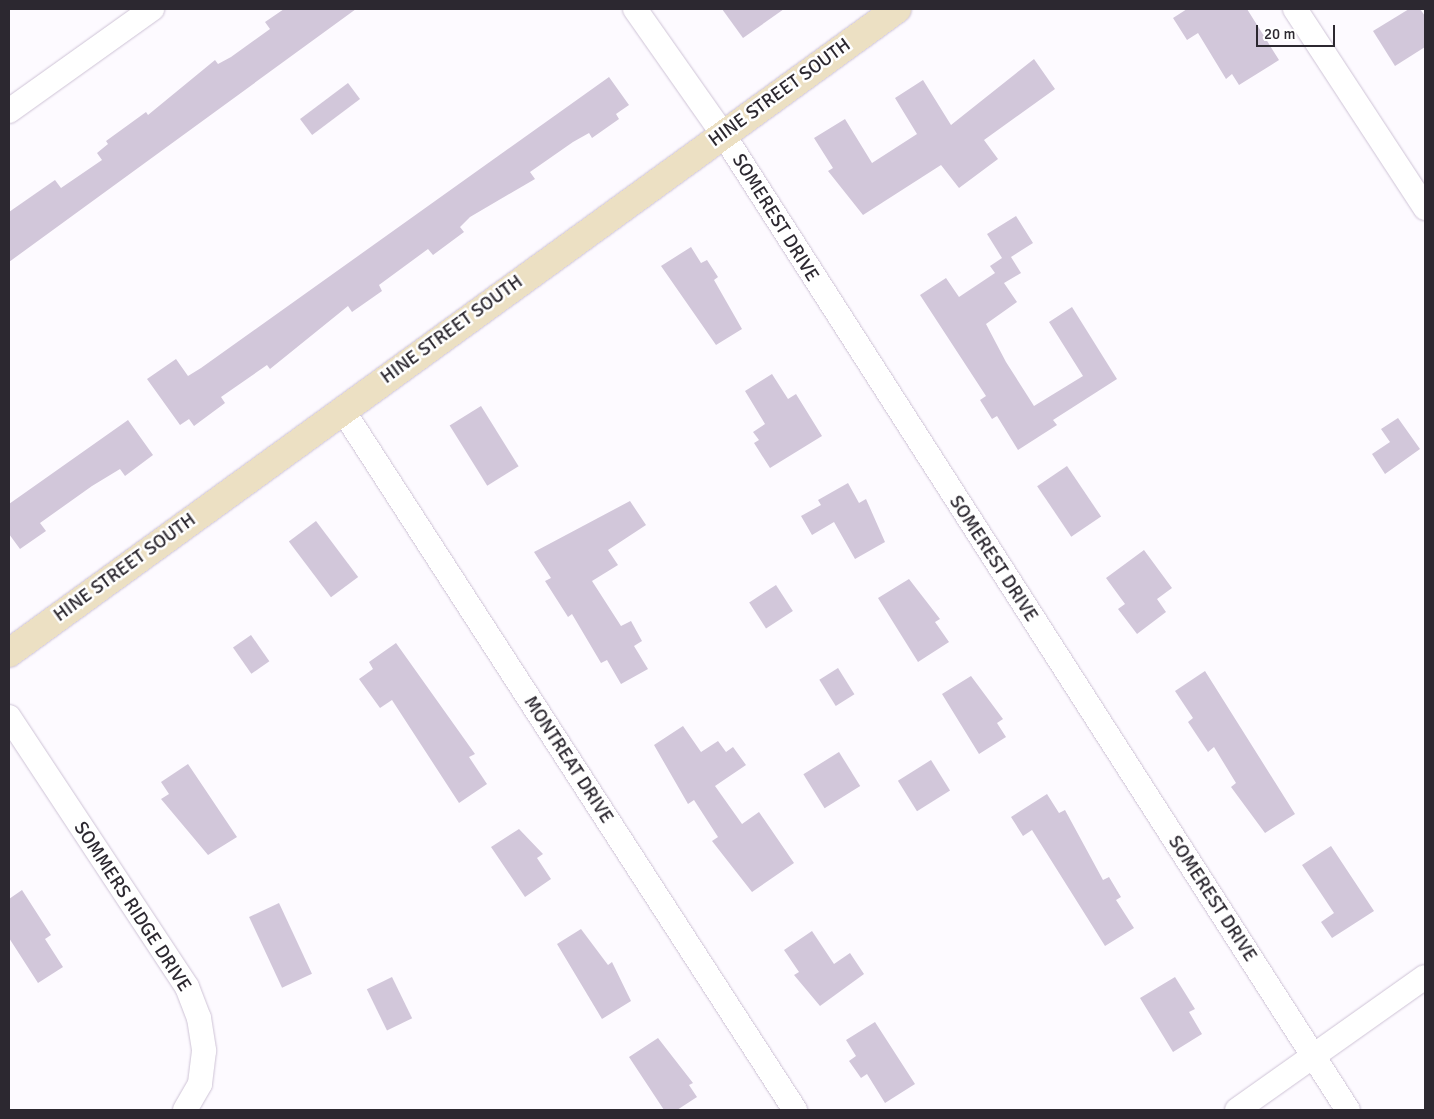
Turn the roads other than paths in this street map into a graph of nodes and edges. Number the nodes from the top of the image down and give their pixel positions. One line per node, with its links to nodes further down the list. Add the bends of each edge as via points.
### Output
1 (152, 9): 5 (street)
2 (635, 9): 6 (street, SOMEREST DRIVE)
3 (897, 9): 6 (street, HINE STREET SOUTH)
4 (1295, 9): 7 (street)
5 (9, 111)
6 (723, 134): 8 (street, HINE STREET SOUTH); 12 (street, SOMEREST DRIVE)
7 (1425, 208)
8 (342, 409): 9 (street, HINE STREET SOUTH); 14 (street, MONTREAT DRIVE)
9 (9, 653)
10 (9, 717): 13 (street, SOMMERS RIDGE DRIVE, via 186,987 199,1018 204,1051 200,1084)
11 (1425, 977): 12 (street)
12 (1313, 1056): 15 (street); 16 (street, SOMEREST DRIVE)
13 (186, 1110)
14 (794, 1110)
15 (1237, 1110)
16 (1348, 1110)

